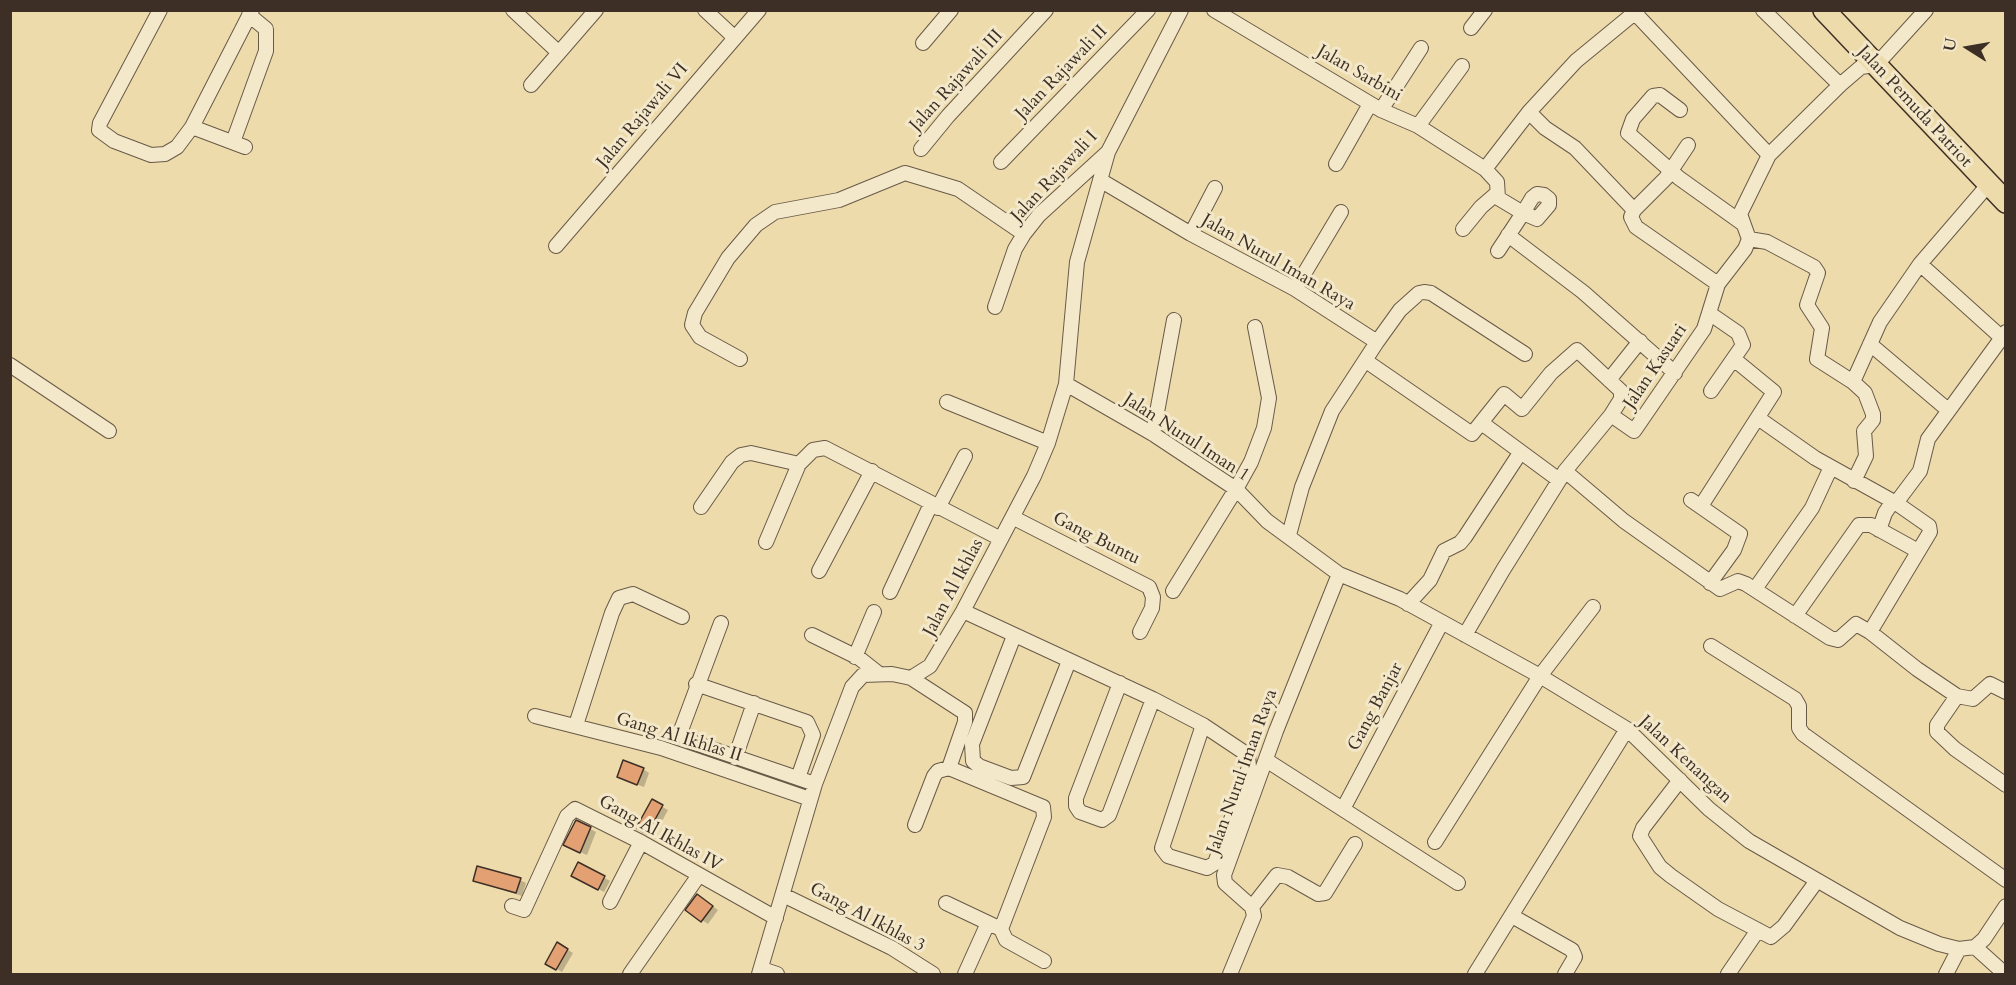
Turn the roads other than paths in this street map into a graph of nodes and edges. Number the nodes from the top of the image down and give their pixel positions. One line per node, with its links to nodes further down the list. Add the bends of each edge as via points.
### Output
1 (160, 10): 30 (street, via 99,130 114,141 151,154 165,154 177,147)
2 (513, 10): 21 (street)
3 (596, 10): 21 (street)
4 (705, 10): 18 (street)
5 (759, 10): 18 (street, Jalan Rajawali VI)
6 (951, 10): 19 (street)
7 (1046, 10): 32 (street, Jalan Rajawali III)
8 (1148, 10): 35 (street, Jalan Rajawali II)
9 (1181, 10): 33 (street, Jalan Rajawali I)
10 (1214, 10): 26 (street, Jalan Sarbini)
11 (1485, 10): 17 (street)
12 (1763, 10): 25 (street)
13 (1824, 10): 22 (main road, Jalan Pemuda Patriot)
14 (1926, 10): 22 (street)
15 (1636, 12): 28 (street, via 1576,61); 34 (street)
16 (250, 13): 30 (street); 30 (street, via 266,29 266,51 239,145)
17 (1471, 28)
18 (734, 38): 52 (street, Jalan Rajawali VI)
19 (922, 43)
20 (1421, 48): 26 (street)
21 (558, 52): 24 (street)
22 (1876, 65): 25 (street, via 1862,67); 40 (main road, Jalan Pemuda Patriot)
23 (1462, 66): 29 (street)
24 (531, 85)
25 (1840, 85): 34 (street)
26 (1375, 107): 29 (street, Jalan Sarbini); 36 (street)
27 (1680, 110): 38 (street, via 1660,95 1653,96 1628,127 1628,133)
28 (1529, 112): 37 (street); 44 (street, via 1575,148)
29 (1418, 126): 37 (street, Jalan Sarbini)
30 (192, 127)
31 (1688, 145): 38 (street)
32 (921, 149)
33 (1108, 152): 39 (street, Jalan Al Ikhlas); 48 (street, Jalan Rajawali I, via 1039,215)
34 (1769, 155): 46 (street, via 1740,214)
35 (1001, 162)
36 (1336, 164)
37 (1485, 169): 42 (street, via 1497,182)
38 (1671, 171): 44 (street); 46 (street)
39 (1100, 180): 49 (street, Jalan Nurul Iman Raya); 73 (street, Jalan Al Ikhlas, via 1077,262)
40 (1988, 185): 43 (main road, Jalan Pemuda Patriot); 54 (street)
41 (1215, 188): 49 (street)
42 (1496, 194): 47 (street); 50 (street, via 1523,213)
43 (2006, 202)
44 (1634, 210): 55 (street, via 1630,217 1636,227)
45 (1341, 212): 56 (street)
46 (1742, 222): 51 (street)
47 (1463, 229)
48 (1024, 234): 57 (street, Jalan Rajawali I); 66 (street, via 958,189 905,173 840,200 775,212 756,225 728,258 693,319 692,325 700,336)
49 (1191, 234): 56 (street, Jalan Nurul Iman Raya)
50 (1508, 235): 53 (street); 63 (street)
51 (1749, 239): 55 (street, Jalan Kasuari); 72 (street, via 1767,242 1814,267 1818,273 1807,305 1822,328 1817,359)
52 (556, 246)
53 (1497, 251)
54 (1920, 264): 61 (street); 64 (street, via 1880,322)
55 (1718, 284): 58 (street, Jalan Kasuari)
56 (1294, 289): 62 (street, Jalan Nurul Iman Raya)
57 (995, 307)
58 (1709, 313): 67 (street, via 1742,338 1743,345); 70 (street, Jalan Kasuari, via 1704,329)
59 (1174, 320): 81 (street)
60 (1255, 327): 90 (street, via 1269,398 1264,428)
61 (2003, 335): 76 (street)
62 (1377, 342): 65 (street, via 1400,310 1424,292); 68 (street)
63 (1640, 342): 70 (street); 71 (street)
64 (1870, 344): 72 (street); 76 (street)
65 (1525, 354)
66 (740, 358)
67 (1735, 360): 74 (street); 78 (street, via 1774,392)
68 (1366, 361): 79 (street, via 1469,433); 96 (street, via 1327,421)
69 (10, 365): 80 (street)
70 (1675, 373): 77 (street, Jalan Kasuari, via 1634,431)
71 (1609, 380): 77 (street, via 1622,394); 79 (street, via 1577,350 1551,373 1522,409 1504,394)
72 (1853, 382): 89 (street, via 1865,393 1873,414 1864,432 1866,456)
73 (1066, 384): 81 (street, Jalan Nurul Iman 1); 82 (street, Jalan Al Ikhlas)
74 (1711, 391)
75 (947, 402): 82 (street)
76 (1948, 410): 91 (street, via 1928,439 1917,477)
77 (1611, 415): 88 (street, Jalan Kasuari)
78 (1758, 418): 86 (street); 102 (street, via 1696,503 1740,534 1734,550)
79 (1483, 424): 83 (street)
80 (109, 431)
81 (1153, 435): 90 (street, Jalan Nurul Iman 1)
82 (1048, 443): 94 (street, Jalan Al Ikhlas)
83 (1520, 453): 88 (street); 106 (street, via 1465,537 1444,551 1430,580)
84 (965, 456): 92 (street)
85 (799, 464): 87 (street, via 813,450 825,448); 93 (street, via 751,453 741,455); 98 (street)
86 (1831, 467): 89 (street); 103 (street, via 1812,508)
87 (872, 471): 92 (street); 100 (street)
88 (1562, 476): 102 (street); 117 (street, Jalan Kasuari)
89 (1854, 481): 91 (street)
90 (1236, 489): 96 (street, Jalan Nurul Iman 1, via 1267,521); 104 (street)
91 (1894, 502): 95 (street); 99 (street, via 1929,526 1930,532)
92 (935, 506): 97 (street); 105 (street)
93 (701, 507)
94 (1014, 518): 97 (street, Jalan Al Ikhlas); 114 (street, Gang Buntu, via 1149,587 1152,608)
95 (1879, 530): 99 (street); 110 (street, via 1859,525)
96 (1288, 535): 101 (street, Jalan Nurul Iman 1)
97 (1001, 539): 108 (street, Jalan Al Ikhlas)
98 (766, 542)
99 (1918, 551): 115 (street)
100 (819, 571)
101 (1339, 574): 106 (street, Jalan Kenangan); 136 (street, Jalan Nurul Iman Raya)
102 (1710, 583): 103 (street, via 1726,589 1738,581)
103 (1755, 589): 110 (street)
104 (1173, 591)
105 (890, 592)
106 (1408, 604): 112 (street, Jalan Kenangan)
107 (1593, 607): 123 (street)
108 (963, 611): 118 (street); 124 (street, Jalan Al Ikhlas, via 930,666)
109 (874, 612): 120 (street)
110 (1795, 616): 115 (street, via 1838,640 1856,624)
111 (682, 617): 132 (street, via 633,594 619,598)
112 (1442, 622): 117 (street, Jalan Kenangan); 143 (street, Gang Banjar)
113 (721, 623): 126 (street)
114 (1140, 632)
115 (1870, 632): 128 (street)
116 (812, 635): 120 (street)
117 (1465, 635): 123 (street, Jalan Kenangan)
118 (1014, 636): 121 (street); 121 (street, via 972,744 973,761 979,766 1011,778 1023,777)
119 (1711, 646): 149 (street, via 1795,699 1803,734)
120 (855, 657): 122 (street)
121 (1069, 661): 125 (street)
122 (878, 673): 124 (street); 140 (street, via 863,675 852,687)
123 (1540, 676): 134 (street, Jalan Kenangan); 146 (street)
124 (911, 678): 137 (street, via 965,713)
125 (1119, 683): 129 (street); 129 (street, via 1076,798 1080,812 1102,820 1109,815)
126 (696, 684): 130 (street); 135 (street, via 680,733 685,739)
127 (2006, 692): 128 (street, via 1990,684 1972,699)
128 (1957, 696): 141 (street, via 1937,725 1937,732)
129 (1153, 699): 133 (street)
130 (754, 703): 135 (street); 138 (street, via 811,726 813,735)
131 (535, 716): 132 (street, Gang Al Ikhlas II)
132 (576, 725): 142 (street, Gang Al Ikhlas II, via 661,748)
133 (1203, 725): 133 (street, via 1243,750 1250,761 1217,859 1207,868 1168,856 1162,848)
134 (1627, 729): 139 (street, Jalan Kenangan); 158 (street)
135 (735, 758): 138 (street)
136 (1266, 760): 143 (street); 157 (street, Jalan Nurul Iman Raya, via 1224,879)
137 (949, 768): 144 (street, via 934,776); 161 (street, via 1038,803 1044,811)
138 (798, 778): 140 (street)
139 (1680, 780): 150 (street, Jalan Kenangan, via 1749,841); 162 (street, via 1640,836 1660,867 1671,876 1718,909)
140 (815, 784): 142 (street)
141 (2006, 784)
142 (810, 799): 152 (street)
143 (1343, 809): 151 (street)
144 (915, 825)
145 (641, 842): 148 (street, Gang Al Ikhlas IV); 153 (street); 155 (street, Gang Al Ikhlas IV, via 580,810 572,810 524,909)
146 (1435, 842)
147 (1355, 844): 157 (street, via 1325,892 1318,894 1277,875)
148 (699, 875): 159 (street, Gang Al Ikhlas IV); 167 (street)
149 (2006, 880)
150 (1816, 882): 162 (street, via 1785,926 1772,937); 164 (street, Jalan Kenangan, via 1900,928)
151 (1458, 883)
152 (783, 895): 159 (street); 169 (street, Gang Al Ikhlas 3, via 892,948)
153 (610, 902)
154 (946, 903): 160 (street)
155 (512, 906)
156 (2006, 906): 163 (street)
157 (1252, 907): 171 (street, via 1252,922)
158 (1512, 916): 172 (street); 173 (street, via 1572,950 1575,957)
159 (776, 918): 166 (street)
160 (988, 923): 161 (street); 170 (street)
161 (1001, 930): 165 (street, via 1006,940)
162 (1758, 930): 174 (street)
163 (1975, 947): 164 (street, Jalan Kenangan); 176 (street)
164 (1959, 949): 175 (street)
165 (1044, 961)
166 (760, 972): 168 (street)
167 (630, 975)
168 (777, 975)
169 (933, 975)
170 (965, 975)
171 (1230, 975)
172 (1475, 975)
173 (1566, 975)
174 (1728, 975)
175 (1946, 975)
176 (2005, 975)

